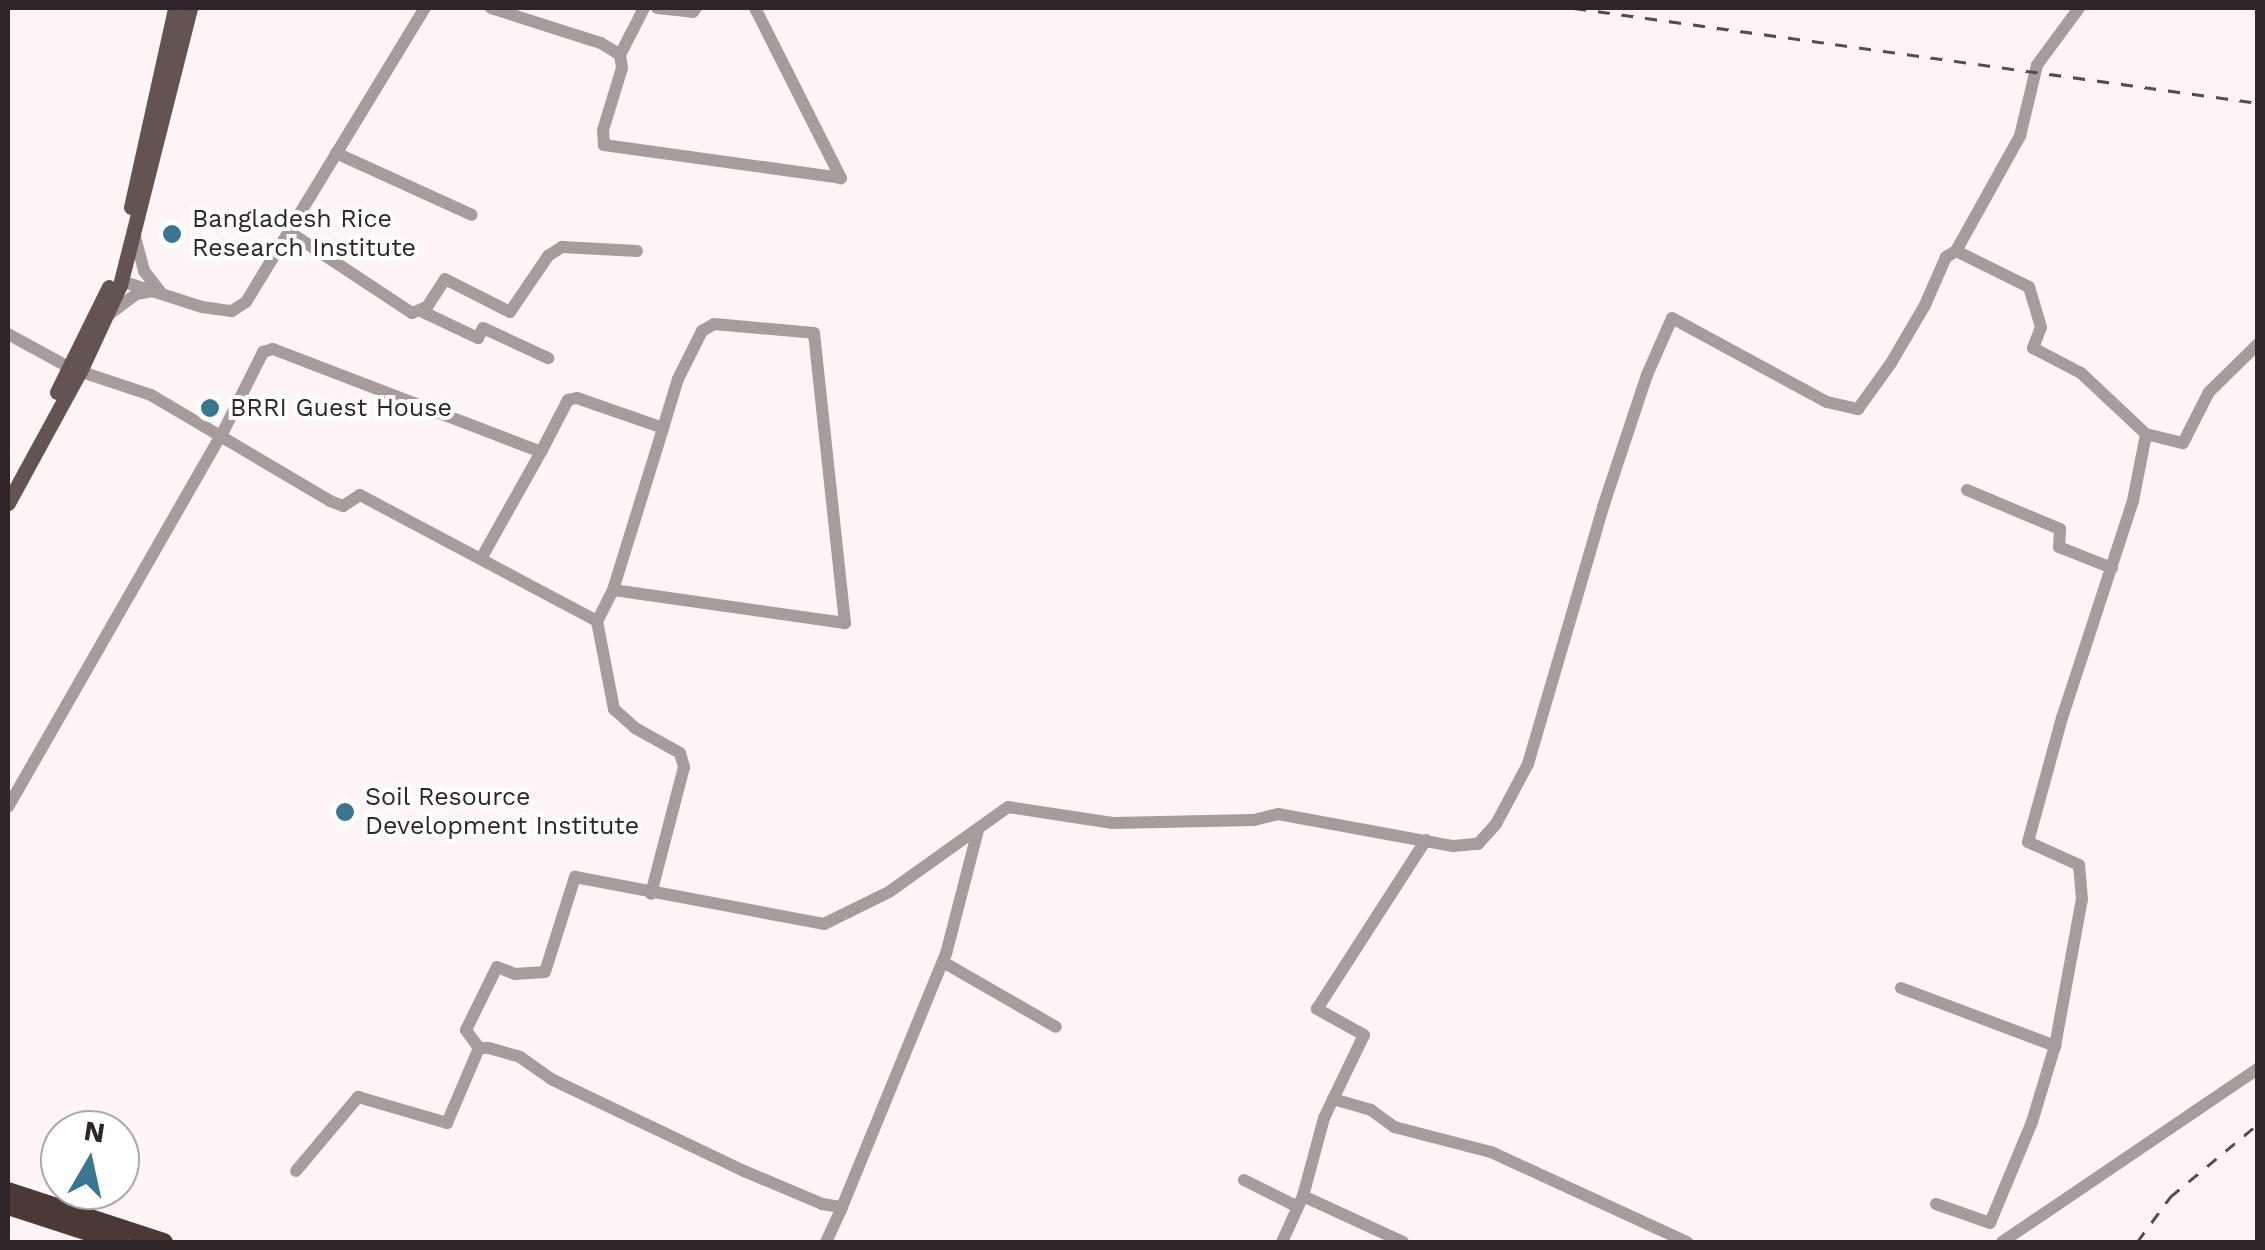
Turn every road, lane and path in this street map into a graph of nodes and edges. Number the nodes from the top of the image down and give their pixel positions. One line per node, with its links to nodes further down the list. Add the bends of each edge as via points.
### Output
1 (175, 8): 24 (main road, via 110,286)
2 (190, 8): 14 (main road)
3 (424, 8): 11 (street)
4 (491, 8): 10 (street, via 601,42)
5 (644, 8): 10 (street)
6 (657, 8): 7 (street)
7 (696, 8)
8 (755, 8): 10 (street, via 841,178 604,146)
9 (2079, 8): 16 (street, via 2037,65 2020,136)
10 (620, 56)
11 (336, 153): 12 (street); 13 (street)
12 (472, 215)
13 (290, 233): 18 (street, via 246,302 232,311); 19 (street, via 412,313)
14 (134, 235): 17 (main road); 18 (street)
15 (637, 251): 19 (street, via 562,247 548,256 510,312 445,279)
16 (1956, 251): 27 (street, via 2029,288 2042,327 2033,348 2081,373); 38 (street, via 1946,257 1925,305 1858,409 1827,402 1672,318 1603,507 1515,792 1478,844)
17 (122, 280): 18 (street); 20 (main road)
18 (158, 292): 20 (street, via 136,294)
19 (423, 312): 23 (street, via 478,338 483,328)
20 (107, 316): 24 (main road)
21 (8, 334): 24 (street)
22 (2258, 344): 27 (street, via 2208,392 2183,443)
23 (548, 358)
24 (76, 368): 26 (street, via 151,395); 29 (main road); 31 (main road)
25 (663, 428): 28 (street, via 577,398 568,400); 34 (street); 34 (street, via 702,331 714,324 814,332 845,623)
26 (222, 434): 28 (street, via 263,352 273,349); 32 (street, via 330,501 342,506 360,495); 36 (street)
27 (2146, 434): 33 (street)
28 (541, 452): 32 (street)
29 (8, 483)
30 (1967, 490): 33 (street, via 2060,529 2058,547)
31 (8, 503)
32 (482, 557): 35 (street)
33 (2112, 568): 43 (street, via 2028,842 2079,864 2082,900)
34 (613, 590): 35 (street)
35 (597, 622): 39 (street, via 614,709 680,752 684,767)
36 (8, 807)
37 (978, 830): 38 (street, via 1008,807 1114,823 1278,814); 39 (street, via 889,892 824,924); 40 (street)
38 (1426, 840): 46 (street, via 1317,1009 1364,1035)
39 (651, 894): 44 (street, via 575,877 545,972 515,974 498,967 466,1030)
40 (943, 962): 42 (street); 53 (street)
41 (1900, 988): 43 (street)
42 (1056, 1027)
43 (2055, 1046): 54 (street)
44 (479, 1048): 47 (street, via 447,1123 358,1098); 53 (street, via 520,1056 552,1079 744,1171)
45 (2258, 1069): 61 (street)
46 (1334, 1099): 50 (street); 60 (street, via 1371,1110 1394,1127 1492,1152)
47 (296, 1171)
48 (1244, 1180): 50 (street)
49 (8, 1192): 56 (highway)
50 (1301, 1202): 58 (street); 59 (street)
51 (1936, 1204): 54 (street)
52 (8, 1206): 55 (highway)
53 (842, 1206): 57 (street)
54 (1990, 1223): 61 (street)
55 (118, 1242)
56 (164, 1242)
57 (826, 1242)
58 (1282, 1242)
59 (1403, 1242)
60 (1688, 1242)
61 (2000, 1242)

